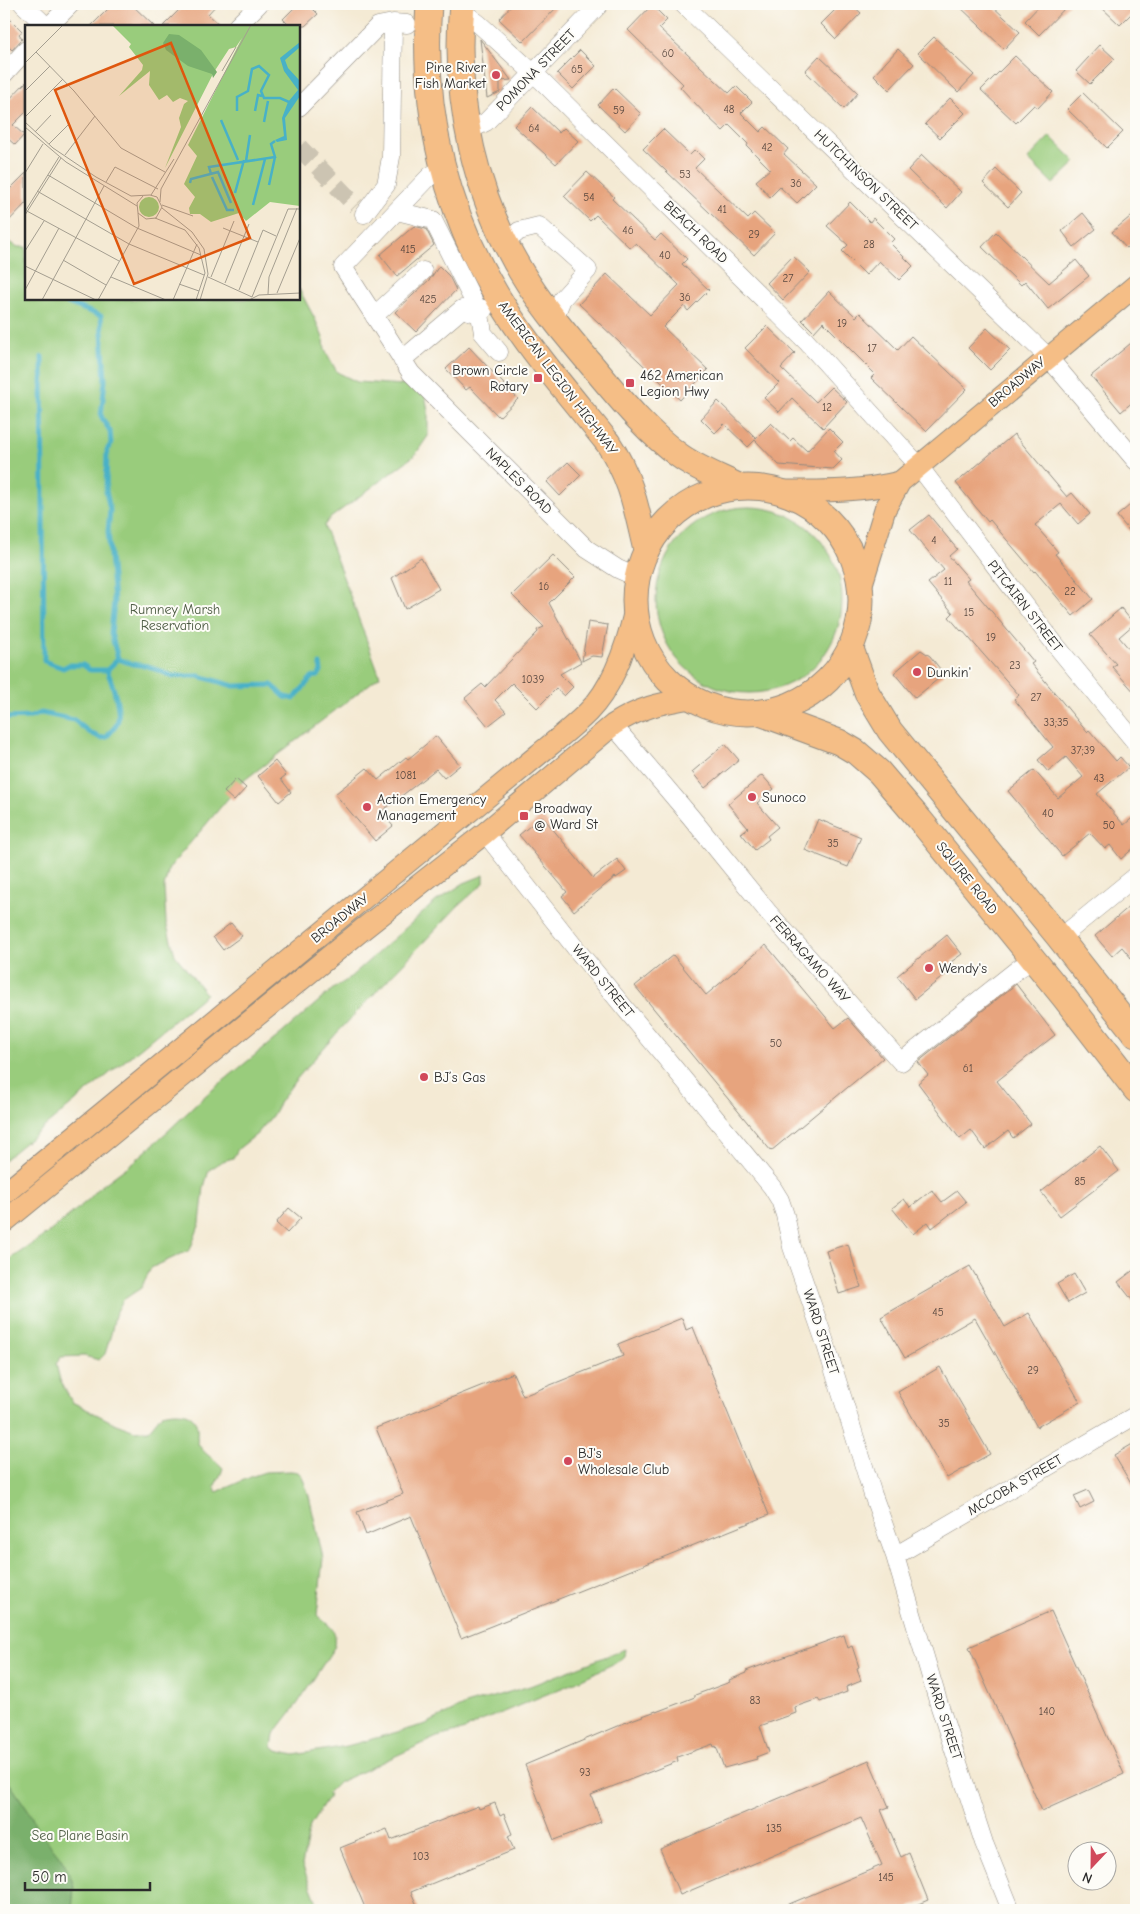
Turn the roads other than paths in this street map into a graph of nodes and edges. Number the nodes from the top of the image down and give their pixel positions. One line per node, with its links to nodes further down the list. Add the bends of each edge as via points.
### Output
1 (23, 4): 8 (street)
2 (71, 4): 9 (street)
3 (259, 4): 10 (street)
4 (429, 4): 16 (highway, AMERICAN LEGION HIGHWAY, via 429,92)
5 (600, 4): 12 (street, POMONA STREET)
6 (683, 4): 27 (street, HUTCHINSON STREET)
7 (462, 7): 12 (street, BEACH ROAD); 15 (highway, via 461,71)
8 (47, 25)
9 (49, 25)
10 (238, 25)
11 (25, 51): 13 (street)
12 (533, 72): 15 (street, POMONA STREET, via 486,122); 30 (street, BEACH ROAD, via 806,341)
13 (4, 74)
14 (300, 106): 18 (street, via 378,26 400,23 386,186 360,210)
15 (468, 131): 19 (highway, via 482,187)
16 (443, 168): 17 (street, via 430,176); 21 (highway, AMERICAN LEGION HIGHWAY, via 460,222)
17 (397, 211): 18 (street); 23 (street, via 439,219)
18 (379, 230): 24 (street, NAPLES ROAD, via 343,267)
19 (506, 243): 25 (highway); 25 (street, via 519,231 539,226 594,275 562,299)
20 (423, 271): 24 (street)
21 (489, 283): 23 (street, via 488,306); 34 (highway, AMERICAN LEGION HIGHWAY, via 522,334 620,462 633,495)
22 (1136, 285): 27 (main road, BROADWAY)
23 (480, 314): 26 (street, via 483,333); 28 (street, via 462,309)
24 (374, 316): 28 (street, NAPLES ROAD)
25 (554, 319): 32 (highway, via 652,433 691,462)
26 (499, 352)
27 (1048, 357): 29 (street, HUTCHINSON STREET); 30 (main road, BROADWAY)
28 (406, 367): 35 (street, NAPLES ROAD, via 587,549)
29 (1136, 461)
30 (918, 465): 31 (main road, BROADWAY); 42 (street, PITCAIRN STREET, via 1054,643)
31 (900, 482): 33 (main road, via 844,491); 36 (main road, BROADWAY, via 885,509)
32 (740, 487): 33 (highway); 34 (highway, via 717,491 684,506 662,525)
33 (780, 492): 36 (highway, via 807,504 835,528 854,559)
34 (646, 550): 35 (highway)
35 (636, 577): 37 (highway)
36 (861, 588): 38 (highway, via 860,619)
37 (634, 610): 39 (highway, via 639,634 649,657 667,680); 49 (main road, BROADWAY, via 620,659 601,696 589,711)
38 (851, 649): 40 (highway, via 835,673 814,693 788,706); 45 (highway, via 867,693 890,730)
39 (691, 698): 40 (highway, via 724,711); 41 (main road, BROADWAY, via 648,706)
40 (760, 713): 46 (highway, SQUIRE ROAD, via 839,742 871,765)
41 (613, 725): 43 (main road, BROADWAY); 46 (street, FERRAGAMO WAY, via 768,912 901,1062)
42 (1136, 743)
43 (485, 833): 50 (main road, BROADWAY); 52 (street, WARD STREET, via 780,1200 792,1247)
44 (1136, 876): 45 (street)
45 (1060, 938): 47 (highway)
46 (1034, 959): 48 (highway, SQUIRE ROAD)
47 (1136, 1035)
48 (1136, 1090)
49 (4, 1194)
50 (4, 1222)
51 (1136, 1416): 52 (street, MCCOBA STREET)
52 (895, 1556): 53 (street, WARD STREET, via 984,1843)
53 (1011, 1910)

